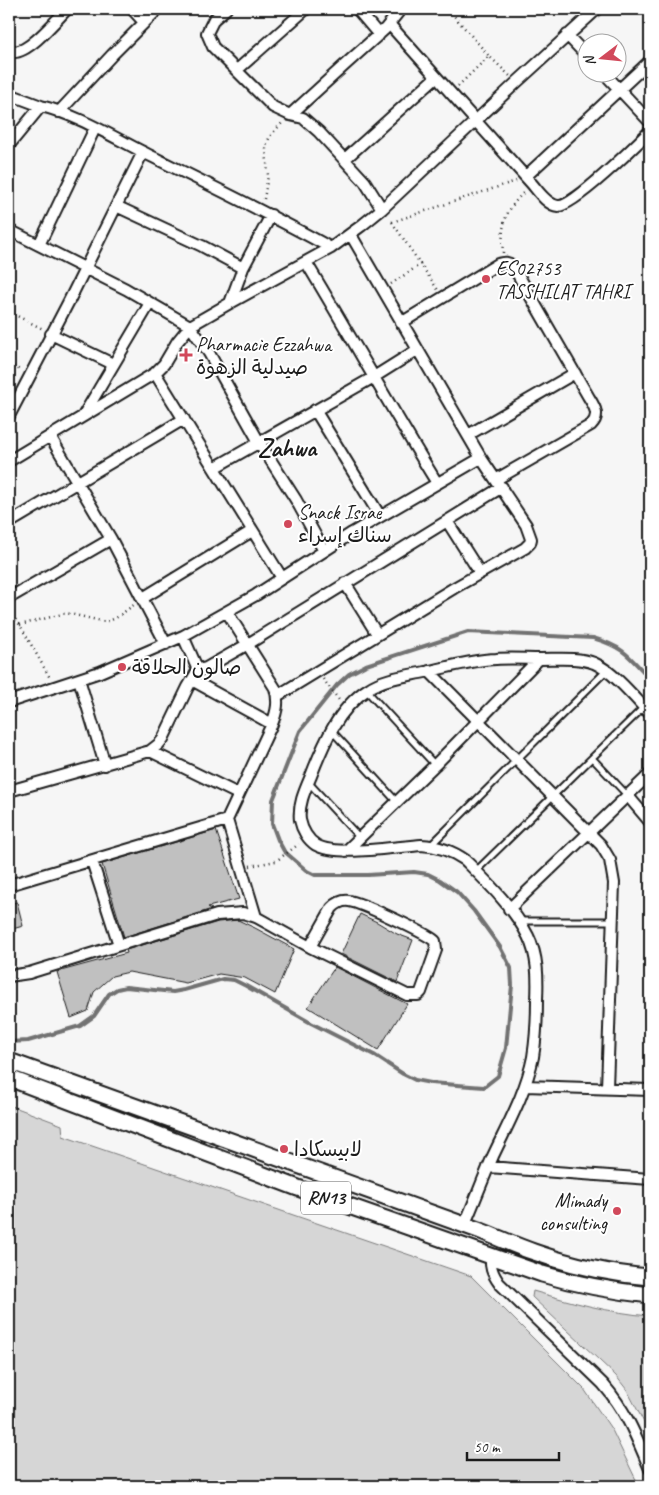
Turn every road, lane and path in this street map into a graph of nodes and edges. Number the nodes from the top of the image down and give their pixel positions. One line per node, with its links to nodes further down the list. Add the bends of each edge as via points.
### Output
1 (67, 9): 15 (street, via 23,50 14,52)
2 (132, 9): 10 (street)
3 (158, 9): 10 (street)
4 (226, 9): 18 (street, via 214,19 207,33 213,46)
5 (306, 9): 18 (street)
6 (357, 9): 12 (street)
7 (401, 9): 11 (street)
8 (448, 9): 16 (path)
9 (597, 9): 13 (street)
10 (144, 22): 26 (street)
11 (390, 25): 12 (street); 19 (street)
12 (379, 35): 27 (street)
13 (567, 35): 14 (street); 20 (street)
14 (576, 44)
15 (9, 48)
16 (489, 56): 20 (path); 23 (path)
17 (650, 61): 22 (street)
18 (237, 70): 27 (street, via 273,107)
19 (436, 76): 23 (street); 34 (street)
20 (517, 82): 28 (street)
21 (612, 82): 22 (street)
22 (619, 89): 29 (street); 35 (street)
23 (450, 93): 28 (street)
24 (9, 94): 25 (street)
25 (41, 106): 26 (street); 32 (street)
26 (59, 112): 30 (street)
27 (290, 115): 34 (street, via 303,118); 38 (path, via 270,136 266,149)
28 (476, 120): 35 (street); 37 (street)
29 (650, 122)
30 (96, 128): 33 (street); 41 (street)
31 (650, 132): 35 (street, via 564,206 552,204)
32 (9, 145)
33 (143, 152): 36 (street); 38 (street)
34 (345, 159): 37 (street)
35 (529, 180): 44 (path, via 504,221); 45 (path, via 392,222)
36 (116, 206): 46 (street); 47 (street)
37 (382, 209): 40 (street)
38 (266, 213): 42 (street); 46 (street)
39 (9, 230): 41 (street)
40 (351, 235): 42 (street); 48 (street)
41 (38, 245): 47 (street)
42 (331, 248): 43 (street)
43 (306, 262): 51 (street); 60 (street)
44 (504, 262): 49 (street); 59 (street, via 513,266)
45 (421, 264): 48 (path); 49 (path)
46 (244, 268): 51 (street)
47 (85, 269): 50 (street); 55 (street)
48 (383, 289): 53 (street)
49 (443, 297): 53 (street)
50 (150, 302): 54 (street); 57 (street)
51 (230, 303): 54 (street)
52 (9, 312): 55 (path)
53 (402, 323): 56 (street)
54 (190, 326): 58 (street); 67 (street, via 210,353)
55 (51, 334): 57 (street); 62 (street)
56 (418, 350): 60 (street); 66 (street)
57 (113, 364): 63 (street)
58 (155, 373): 63 (street); 64 (street)
59 (575, 374): 66 (street); 73 (street, via 596,410 596,420)
60 (374, 377): 61 (street); 72 (street)
61 (315, 410): 67 (street); 74 (street)
62 (9, 416)
63 (83, 417): 65 (street)
64 (184, 419): 70 (street); 71 (street)
65 (50, 436): 69 (street); 71 (street)
66 (468, 436): 68 (street)
67 (259, 442): 70 (street); 79 (street)
68 (482, 458): 72 (street); 73 (street)
69 (9, 461)
70 (214, 468): 77 (street)
71 (78, 482): 76 (street); 78 (street)
72 (437, 483): 74 (street)
73 (499, 483): 75 (street); 80 (street, via 526,525 530,544)
74 (380, 516): 79 (street)
75 (447, 521): 80 (street); 82 (street)
76 (9, 523)
77 (252, 531): 81 (street); 84 (street)
78 (111, 538): 83 (street); 84 (street)
79 (324, 551): 81 (street)
80 (480, 573): 88 (street)
81 (282, 578): 86 (street)
82 (345, 583): 88 (street); 91 (street)
83 (9, 598)
84 (143, 598): 87 (path, via 110,621 102,622 66,612); 90 (street)
85 (9, 612): 87 (path)
86 (228, 612): 89 (street); 91 (street)
87 (20, 625): 99 (path)
88 (377, 634): 102 (street)
89 (184, 636): 90 (street); 93 (street)
90 (166, 644): 96 (street)
91 (248, 644): 93 (street); 102 (street)
92 (539, 659): 94 (street, via 490,659); 95 (street, via 588,662); 105 (street)
93 (198, 670): 97 (street)
94 (429, 671): 100 (street, via 381,682); 105 (street)
95 (606, 671): 104 (street); 110 (lane)
96 (80, 679): 99 (street); 111 (street)
97 (192, 680): 106 (street); 108 (street, via 163,739)
98 (325, 682): 101 (path)
99 (55, 687): 103 (street)
100 (366, 690): 107 (street, via 347,708); 112 (lane)
101 (336, 695)
102 (277, 696): 106 (street)
103 (9, 702)
104 (647, 710): 109 (lane)
105 (478, 722): 110 (street); 112 (street)
106 (272, 724): 116 (street)
107 (332, 731): 114 (street); 119 (lane)
108 (150, 751): 111 (street); 116 (street)
109 (592, 758): 117 (lane); 118 (lane)
110 (516, 759): 117 (street); 125 (lane)
111 (105, 765): 115 (street)
112 (435, 765): 119 (street)
113 (650, 774): 118 (street)
114 (308, 782): 123 (lane); 126 (street, via 300,806 300,820 307,837 315,844)
115 (9, 791)
116 (238, 794): 120 (street)
117 (553, 796): 122 (street); 129 (lane)
118 (628, 796): 121 (street); 122 (street)
119 (397, 802): 123 (street)
120 (227, 820): 127 (street); 128 (street)
121 (650, 822)
122 (588, 833): 131 (street); 134 (street, via 610,860 614,883)
123 (359, 837): 126 (street)
124 (296, 845): 128 (path, via 276,860)
125 (431, 846): 126 (street); 129 (street, via 454,853)
126 (346, 851)
127 (92, 861): 130 (street); 135 (street)
128 (242, 868): 132 (street)
129 (476, 871): 131 (street)
130 (9, 885)
131 (510, 909): 133 (street)
132 (256, 916): 135 (street, via 243,913 217,915); 136 (street)
133 (519, 921): 134 (lane); 140 (street, via 533,949 538,984 533,1057)
134 (613, 921): 141 (street)
135 (119, 945): 137 (street, via 29,973)
136 (310, 946): 136 (street, via 412,996 424,988 436,950 435,941 424,933 346,901 332,908)
137 (9, 976)
138 (9, 1061): 145 (main road, RN13)
139 (9, 1078): 146 (main road, RN13, via 298,1188)
140 (525, 1086): 141 (street); 143 (street)
141 (607, 1088): 142 (street)
142 (650, 1090)
143 (488, 1167): 144 (street); 145 (street)
144 (650, 1179)
145 (464, 1226): 147 (main road, RN13, via 559,1259 627,1275)
146 (491, 1255): 148 (main road, RN13, via 570,1282); 149 (street, via 490,1267 499,1283 616,1399)
147 (650, 1277)
148 (650, 1295)
149 (650, 1469)

